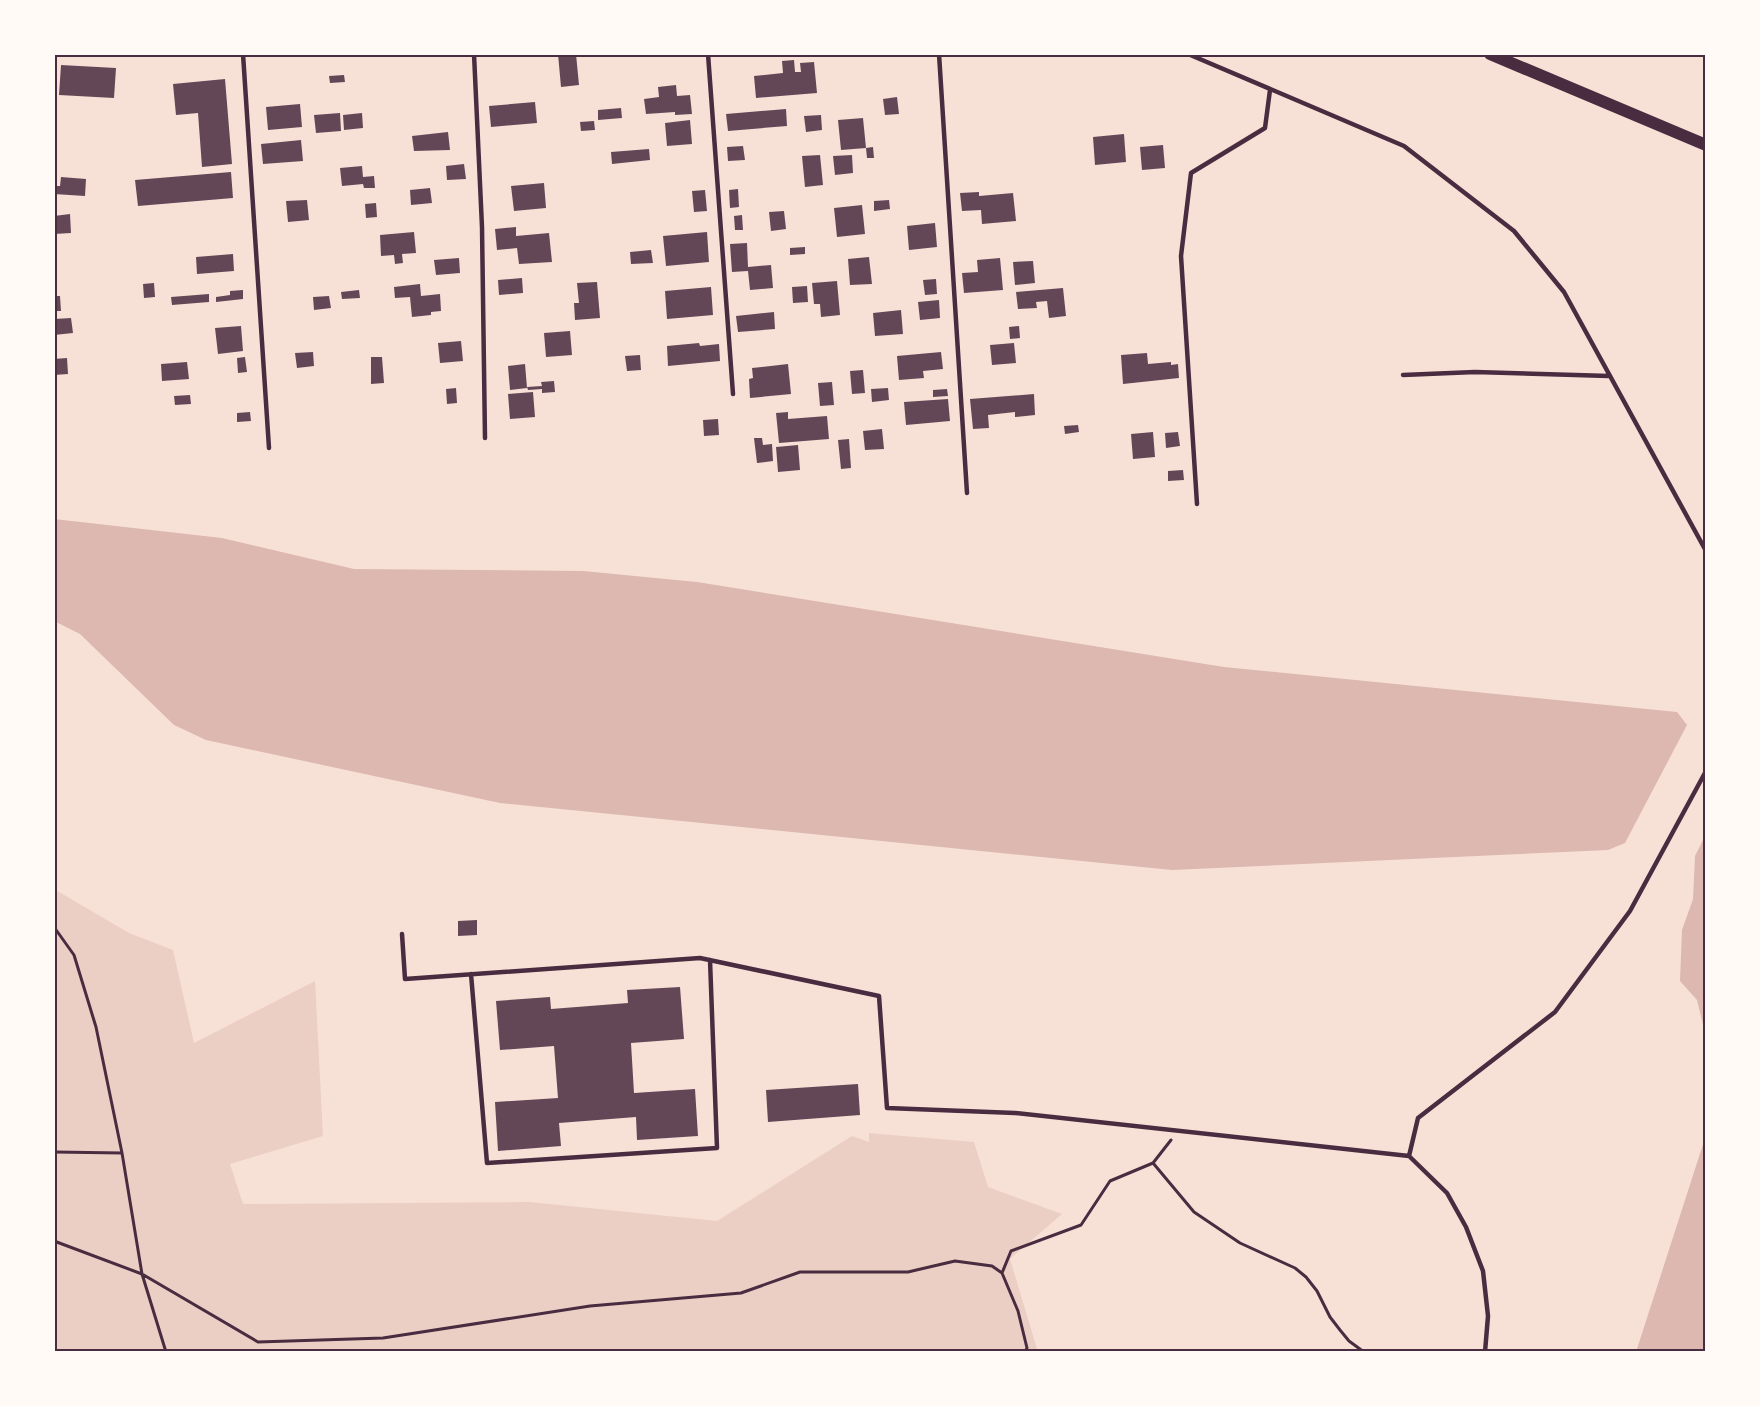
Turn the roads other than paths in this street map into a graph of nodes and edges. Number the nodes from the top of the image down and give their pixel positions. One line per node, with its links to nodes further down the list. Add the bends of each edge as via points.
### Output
1 (243, 54): 13 (lane)
2 (474, 54): 12 (lane, via 482,227)
3 (708, 54): 11 (lane)
4 (939, 54): 14 (lane)
5 (1188, 54): 7 (lane)
6 (1490, 54): 8 (main road)
7 (1270, 90): 10 (lane, via 1404,146 1514,231 1564,292); 15 (lane, via 1265,128 1191,173 1181,256)
8 (1706, 145)
9 (1403, 375): 10 (lane, via 1475,372)
10 (1609, 376): 16 (lane)
11 (733, 394)
12 (485, 438)
13 (269, 448)
14 (967, 493)
15 (1197, 504)
16 (1706, 551)
17 (1706, 771): 21 (lane, via 1630,911 1556,1012 1418,1118)
18 (402, 934): 20 (lane, via 405,979)
19 (710, 960): 20 (lane); 20 (lane, via 717,1148 487,1163); 21 (lane, via 879,996 887,1108 1015,1113)
20 (471, 974)
21 (1409, 1156): 22 (lane, via 1447,1193 1466,1227 1483,1271 1488,1316)
22 (1485, 1352)

